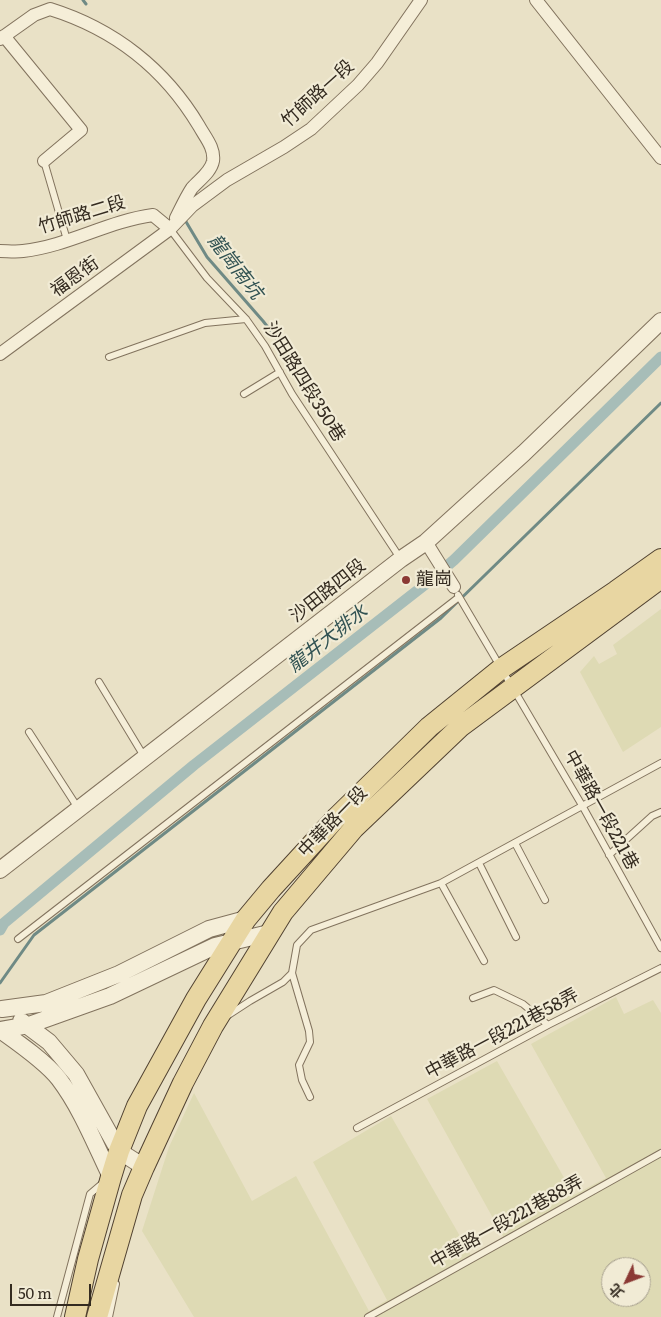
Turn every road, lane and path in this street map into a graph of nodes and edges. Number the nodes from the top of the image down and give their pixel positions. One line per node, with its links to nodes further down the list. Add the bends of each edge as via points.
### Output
1 (421, 0): 6 (street, 竹師路一段, via 377,63 311,129 227,180 192,206)
2 (536, 0): 4 (street)
3 (2, 38): 5 (street, via 81,130); 6 (street, via 34,15 50,9 115,37 157,71 192,114 213,153 213,162 186,197)
4 (661, 158)
5 (44, 161): 7 (lane)
6 (170, 229): 7 (street, 竹師路二段, via 153,215 136,217); 9 (lane, 沙田路四段350巷, via 207,278); 11 (street, 福恩街)
7 (67, 240): 8 (street, 竹師路二段, via 23,251)
8 (0, 250)
9 (246, 320): 12 (lane, via 205,324); 13 (lane, 沙田路四段350巷)
10 (661, 321): 15 (street, 沙田路四段, via 524,453)
11 (0, 354)
12 (109, 357)
13 (280, 372): 14 (lane); 16 (lane, 沙田路四段350巷)
14 (244, 394)
15 (431, 549): 16 (street, 沙田路四段); 19 (street)
16 (401, 559): 24 (street, 沙田路四段)
17 (661, 559): 20 (main road, 中華路一段)
18 (661, 578): 22 (main road, 中華路一段)
19 (457, 592): 20 (lane, 中華路一段221巷); 38 (lane)
20 (502, 668): 22 (lane, 中華路一段221巷); 35 (main road, 中華路一段, via 394,759 270,889)
21 (99, 682): 24 (lane)
22 (513, 687): 26 (lane, 中華路一段221巷); 36 (main road, 中華路一段, via 460,727 354,828)
23 (29, 732): 27 (lane)
24 (145, 758): 27 (street, 沙田路四段)
25 (661, 763): 26 (lane)
26 (583, 807): 29 (lane); 30 (lane, 中華路一段221巷)
27 (79, 809): 32 (street, 沙田路四段)
28 (661, 812): 30 (lane, via 652,816)
29 (515, 843): 31 (lane); 34 (lane)
30 (609, 855): 40 (lane, 中華路一段221巷)
31 (479, 863): 33 (lane); 37 (lane)
32 (0, 870)
33 (441, 883): 41 (lane); 43 (lane, via 310,930 296,945)
34 (545, 900)
35 (246, 919): 39 (main road, 中華路一段); 45 (street, via 209,929 119,974 46,1003)
36 (269, 933): 39 (street); 48 (main road, 中華路一段)
37 (516, 937)
38 (18, 939)
39 (231, 943): 47 (street, via 216,946 110,996); 52 (main road, 中華路一段, via 137,1106)
40 (661, 948)
41 (484, 961)
42 (661, 968): 46 (lane, 中華路一段221巷58弄)
43 (292, 973): 48 (lane); 50 (lane, via 309,1031 310,1042 298,1065)
44 (473, 998): 46 (lane, via 494,990 523,1004)
45 (1, 1009): 47 (street)
46 (548, 1025): 51 (lane, 中華路一段221巷58弄)
47 (29, 1026): 49 (street); 52 (street, via 49,1042 76,1074)
48 (213, 1026): 54 (main road, 中華路一段)
49 (0, 1030): 55 (street, via 58,1077 79,1110)
50 (310, 1097)
51 (357, 1128)
52 (119, 1151): 54 (street); 55 (main road, 中華路一段)
53 (661, 1154): 62 (lane, 中華路一段221巷88弄)
54 (144, 1166): 56 (lane); 60 (main road, 中華路一段, via 132,1195)
55 (111, 1177): 58 (lane, via 90,1194); 59 (main road, 中華路一段)
56 (122, 1258)
57 (118, 1278): 61 (lane)
58 (57, 1317)
59 (75, 1317)
60 (97, 1317)
61 (109, 1317)
62 (368, 1317)

